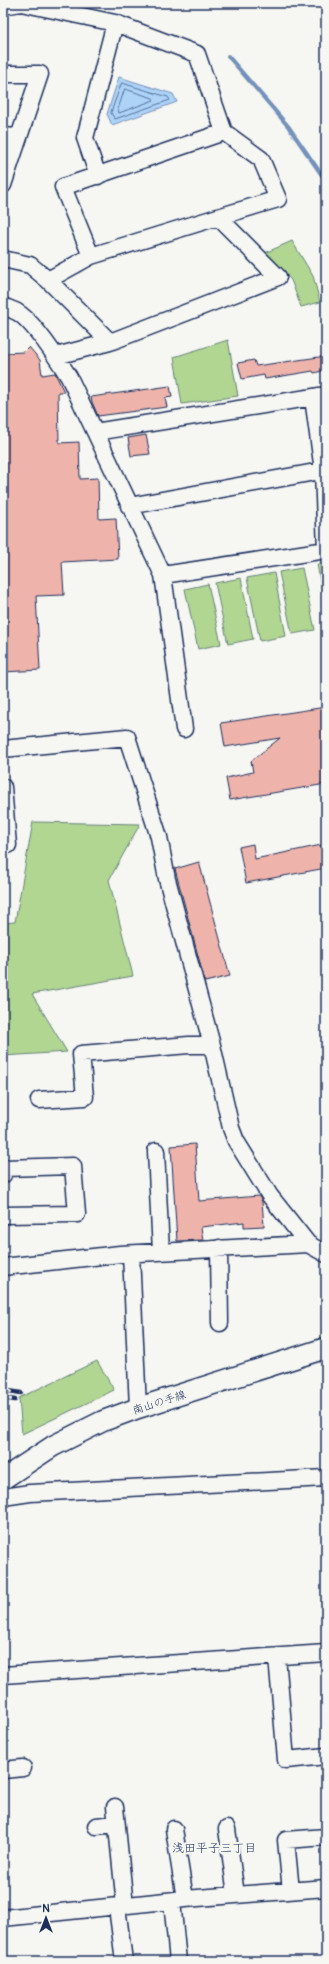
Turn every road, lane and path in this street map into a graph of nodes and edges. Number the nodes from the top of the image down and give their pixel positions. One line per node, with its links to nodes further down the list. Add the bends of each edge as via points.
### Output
1 (3, 6): 2 (street, via 21,3)
2 (115, 23): 4 (street, via 197,54); 6 (street, via 85,138)
3 (3, 74): 5 (street, via 40,74)
4 (224, 132): 6 (street); 8 (street, via 262,159 278,199)
5 (11, 136): 7 (street)
6 (98, 176): 9 (street, via 63,187)
7 (3, 185)
8 (218, 217): 9 (street); 13 (street, via 278,277)
9 (91, 256): 11 (street)
10 (3, 258): 11 (street, via 30,265)
11 (48, 280): 13 (street)
12 (3, 306): 14 (street, via 19,313)
13 (110, 342): 14 (street)
14 (56, 356): 16 (street)
15 (320, 396): 16 (street); 17 (street)
16 (95, 432): 18 (street)
17 (324, 471): 18 (street); 19 (street)
18 (129, 506): 20 (street)
19 (326, 550): 20 (street)
20 (163, 575): 21 (street)
21 (184, 729)
22 (3, 749): 25 (street, via 127,737 159,837 167,879)
23 (3, 787): 24 (street, via 8,846)
24 (3, 846)
25 (212, 1045): 26 (street, via 81,1054 85,1097); 30 (street, via 236,1141 270,1196)
26 (39, 1100)
27 (156, 1151): 32 (street)
28 (3, 1175): 29 (street, via 4,1168 72,1166 77,1214)
29 (3, 1215)
30 (308, 1244): 31 (street); 34 (street)
31 (219, 1248): 32 (street); 36 (street)
32 (161, 1252): 33 (street)
33 (132, 1254): 35 (street); 38 (street)
34 (326, 1254)
35 (3, 1267)
36 (220, 1323)
37 (326, 1348): 38 (street, 南山の手線)
38 (138, 1408): 40 (street, 南山の手線, via 103,1421 53,1446)
39 (326, 1478): 41 (street, via 30,1493)
40 (3, 1479)
41 (3, 1497)
42 (326, 1653): 43 (street)
43 (277, 1657): 44 (street); 45 (street, via 286,1760)
44 (3, 1675)
45 (326, 1756)
46 (23, 1768): 47 (street)
47 (3, 1770)
48 (115, 1807): 49 (street)
49 (116, 1824): 50 (street); 58 (street)
50 (96, 1826)
51 (227, 1829): 56 (street)
52 (326, 1837): 55 (street, via 286,1840)
53 (172, 1840): 57 (street)
54 (326, 1888): 55 (street)
55 (291, 1890): 56 (street)
56 (236, 1895): 57 (street)
57 (178, 1900): 58 (street); 61 (street)
58 (121, 1907): 59 (street); 60 (street)
59 (3, 1918)
60 (124, 1961)
61 (178, 1961)

